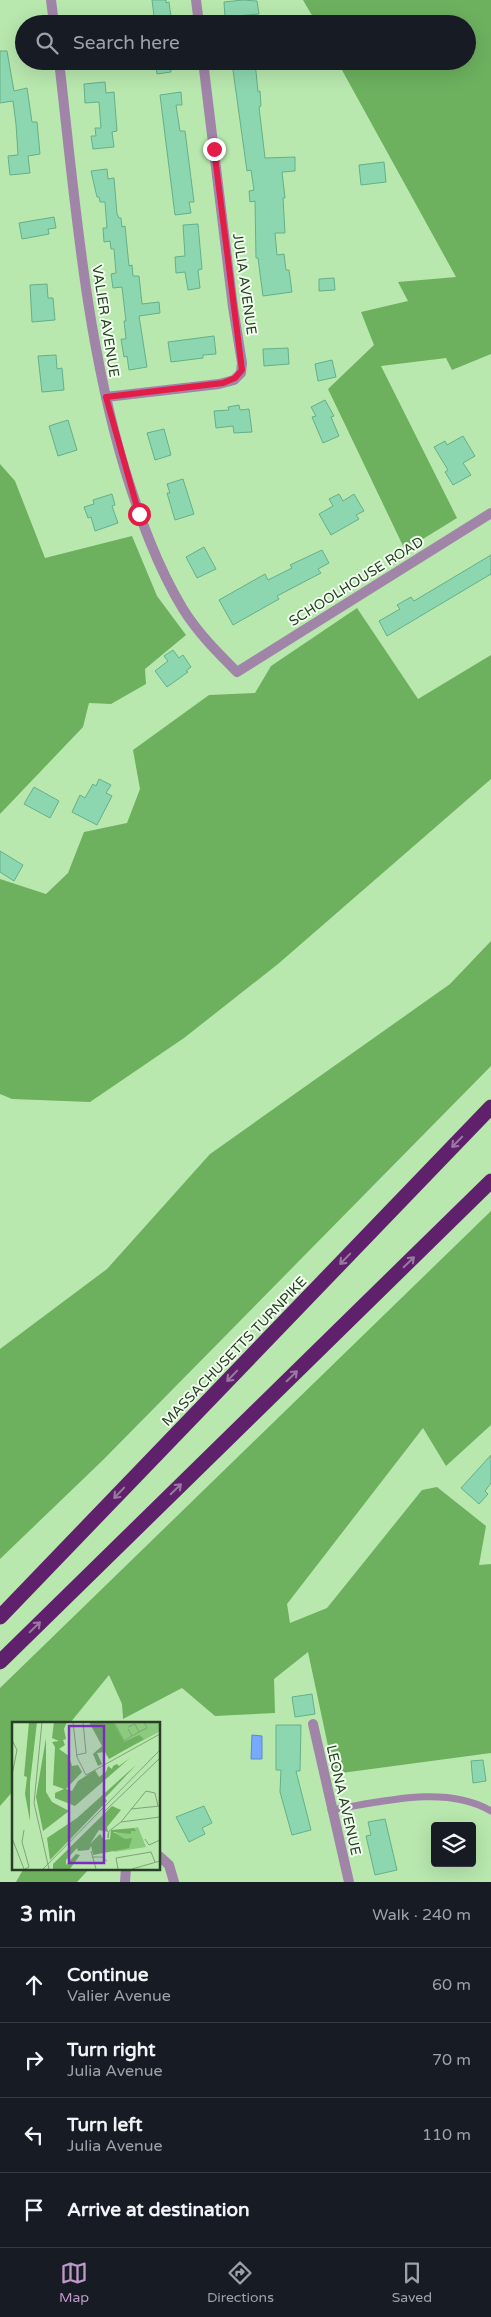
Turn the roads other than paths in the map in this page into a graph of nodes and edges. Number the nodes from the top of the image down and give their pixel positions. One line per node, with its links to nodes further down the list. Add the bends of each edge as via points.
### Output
1 (51, 0): 3 (street)
2 (196, 0): 4 (street)
3 (53, 15)
4 (198, 15)
5 (60, 70): 7 (street, VALIER AVENUE, via 86,294)
6 (204, 70): 7 (street, JULIA AVENUE, via 241,373 234,380 219,384)
7 (106, 397): 9 (street, VALIER AVENUE, via 131,491 160,565 194,626)
8 (491, 513): 9 (street, SCHOOLHOUSE ROAD)
9 (236, 672)
10 (491, 1107): 12 (highway, MASSACHUSETTS TURNPIKE, one-way to 12)
11 (491, 1181): 13 (highway, one-way to 11)
12 (0, 1617)
13 (0, 1662)
14 (313, 1724): 15 (street, LEONA AVENUE)
15 (331, 1810): 16 (lane, via 400,1798 458,1798); 19 (street, LEONA AVENUE)
16 (491, 1811)
17 (160, 1857): 18 (street, via 169,1865)
18 (174, 1882)
19 (348, 1882)

